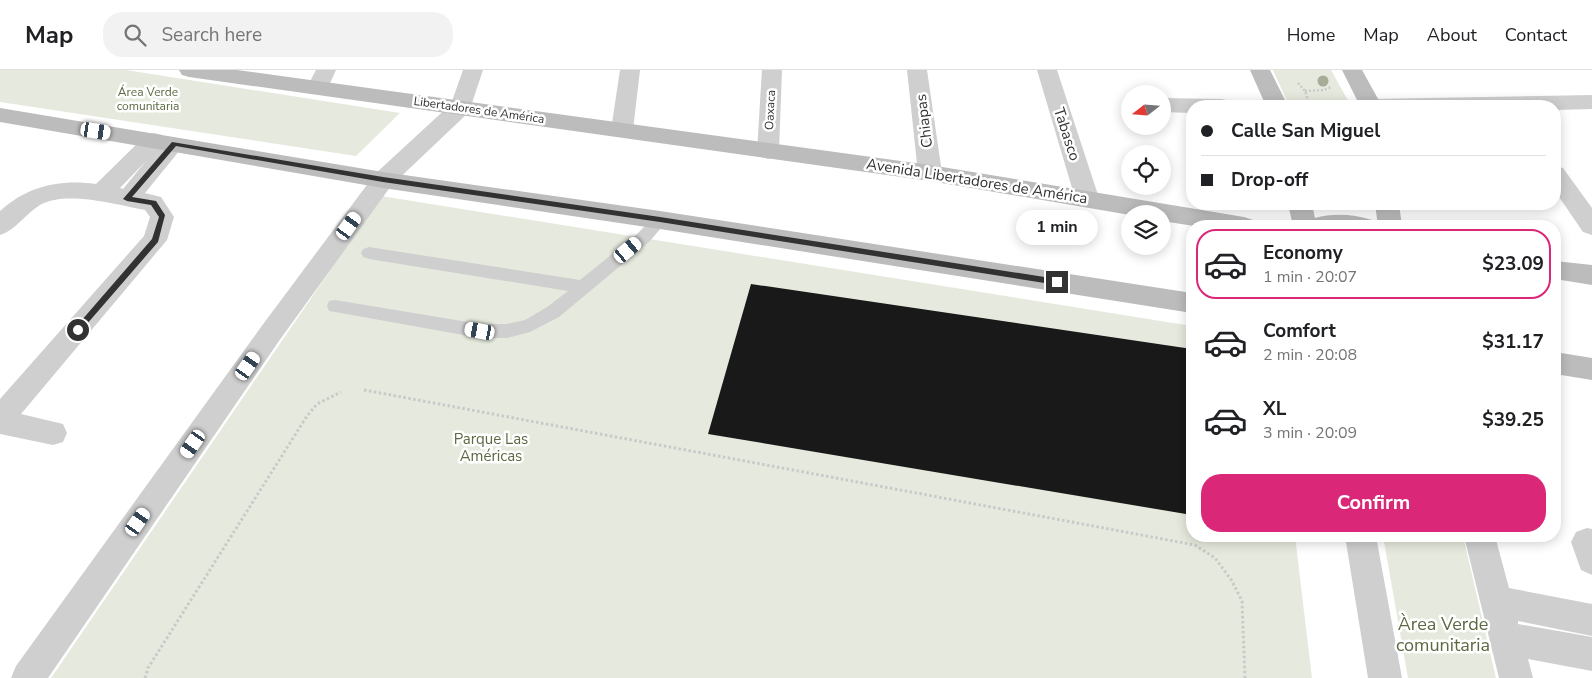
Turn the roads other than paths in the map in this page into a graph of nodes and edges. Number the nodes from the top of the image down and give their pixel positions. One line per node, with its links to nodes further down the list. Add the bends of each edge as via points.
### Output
1 (190, 70): 9 (main road, Libertadores de América)
2 (473, 70): 16 (street)
3 (630, 70): 18 (street)
4 (772, 70): 20 (street, Oaxaca)
5 (918, 70): 21 (street, Chiapas)
6 (1047, 70): 25 (street, Tabasco)
7 (1260, 70): 10 (main road)
8 (1346, 77): 11 (main road)
9 (322, 78): 16 (main road, Libertadores de América)
10 (1274, 100)
11 (1366, 100)
12 (1592, 102): 13 (street)
13 (1561, 103)
14 (1171, 105): 15 (street)
15 (1186, 105)
16 (461, 107): 18 (main road, Libertadores de América); 22 (street)
17 (0, 115): 19 (main road)
18 (622, 130): 20 (main road, Libertadores de América)
19 (164, 142): 22 (main road); 24 (street); 26 (street)
20 (768, 151): 21 (main road, Avenida Libertadores de América)
21 (930, 172): 25 (main road, Avenida Libertadores de América)
22 (383, 180): 27 (main road); 49 (street, via 270,334)
23 (1561, 182): 30 (street)
24 (100, 194): 26 (street); 29 (street, via 68,189 35,197)
25 (1087, 198): 28 (main road, Avenida Libertadores de América)
26 (127, 199): 39 (street, via 153,203 162,217 155,240)
27 (660, 220): 34 (lane); 35 (main road)
28 (1210, 220)
29 (0, 226)
30 (1592, 226)
31 (369, 252): 34 (lane)
32 (1561, 271): 33 (main road)
33 (1592, 275)
34 (584, 287): 36 (lane, via 553,312 507,331 480,331)
35 (1186, 302)
36 (334, 306)
37 (1561, 364): 38 (main road)
38 (1592, 369)
39 (0, 421): 40 (street)
40 (53, 433)
41 (1361, 542): 50 (street)
42 (1482, 542): 45 (street)
43 (1592, 543): 44 (street, via 1587,542)
44 (1592, 560)
45 (1497, 601): 46 (street); 47 (street)
46 (1592, 620)
47 (1506, 638): 48 (street); 51 (street)
48 (1592, 654)
49 (28, 678)
50 (1385, 678)
51 (1516, 678)

